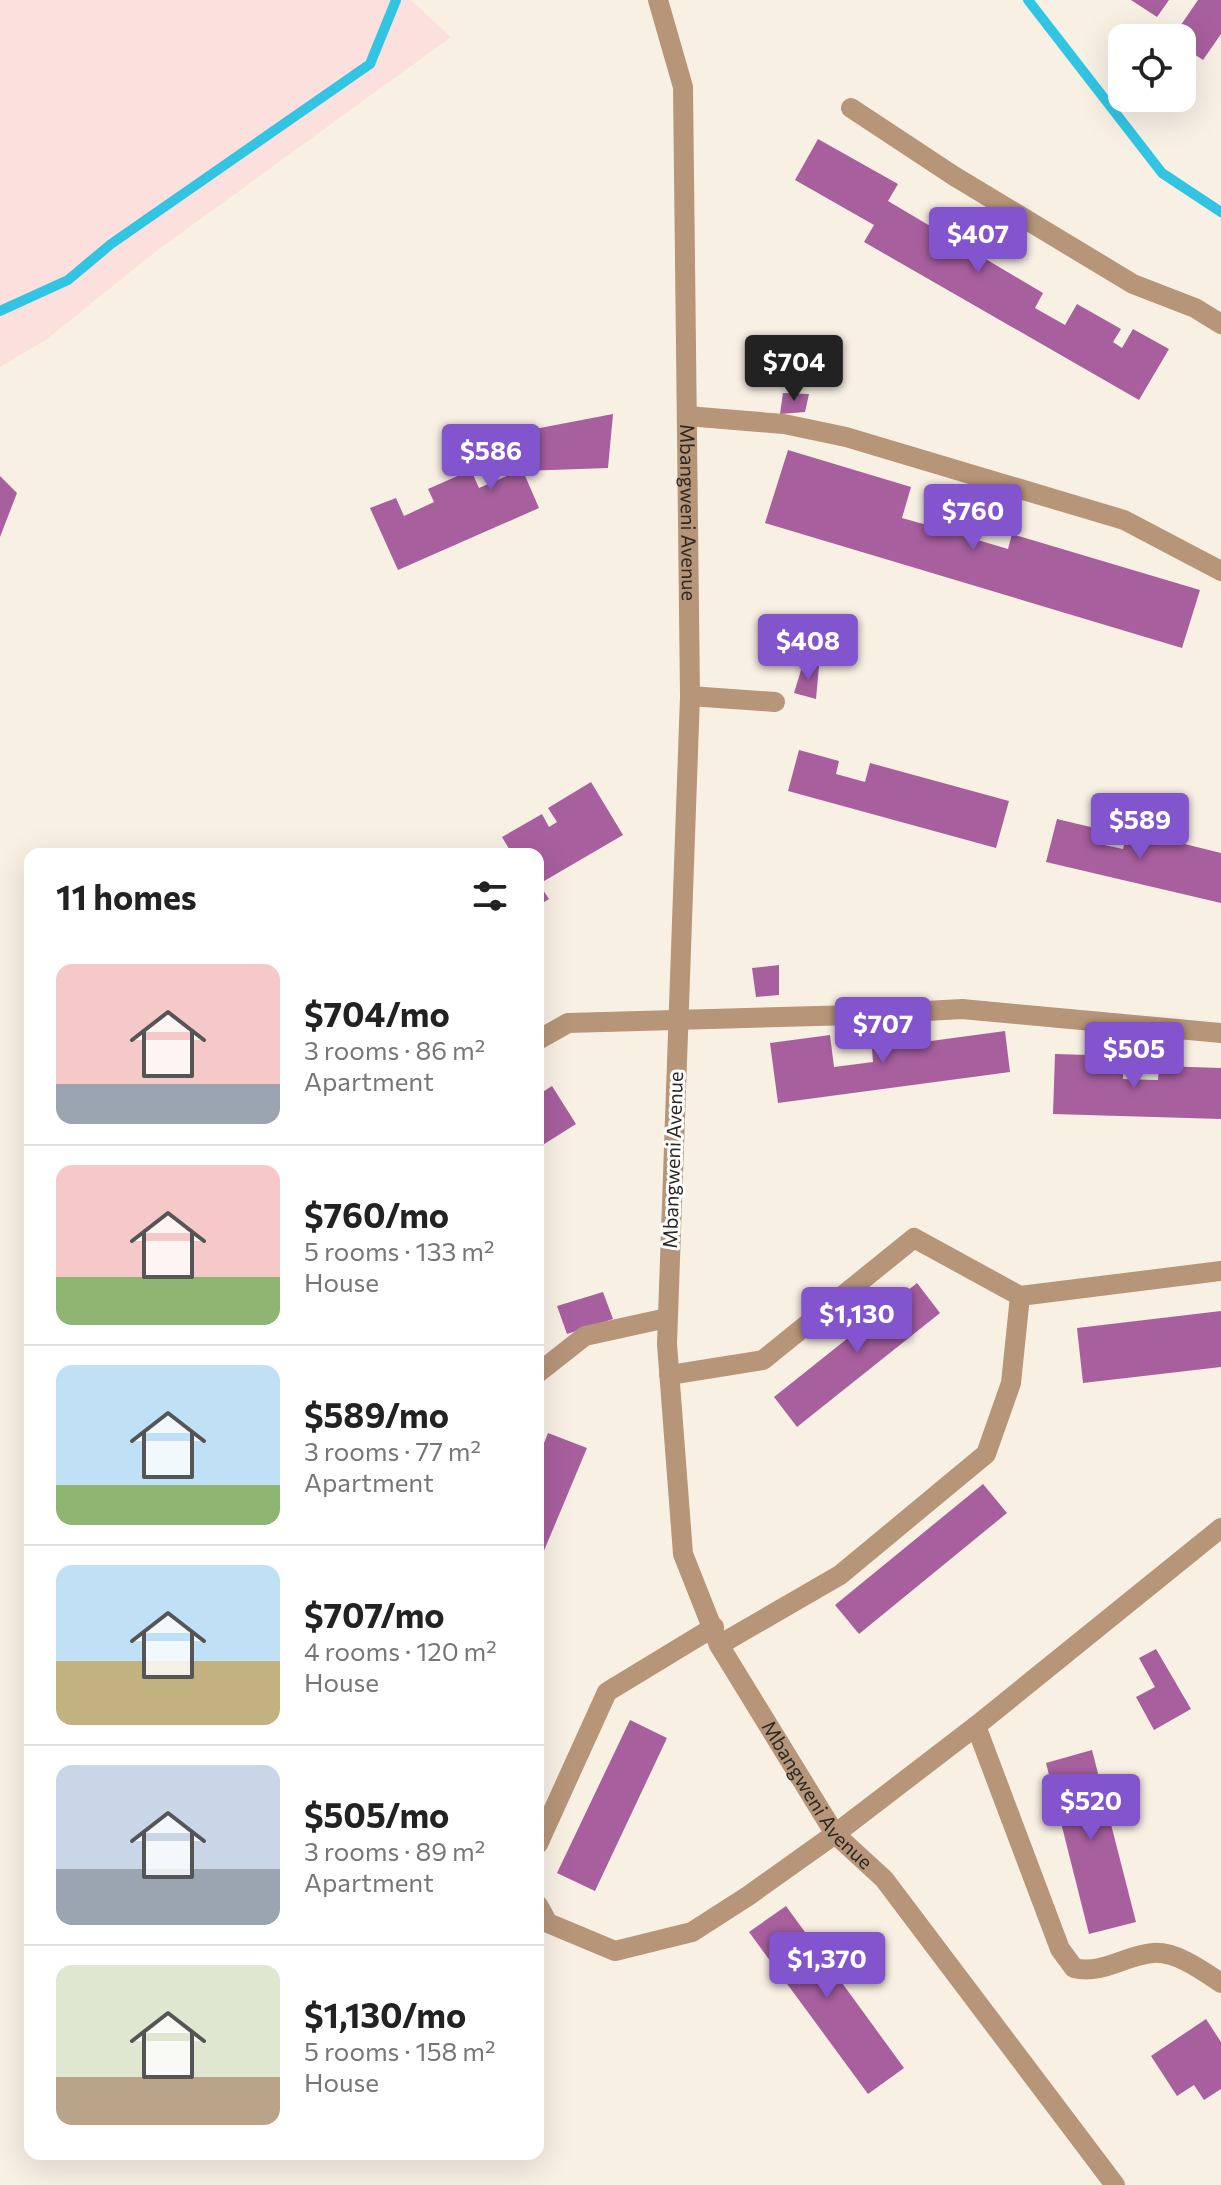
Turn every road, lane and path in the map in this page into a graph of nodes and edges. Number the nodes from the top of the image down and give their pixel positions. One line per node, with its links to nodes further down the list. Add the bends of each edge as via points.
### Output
1 (658, 0): 4 (street, Mbangweni Avenue, via 683,87)
2 (851, 108): 3 (street, via 1133,284)
3 (1221, 324)
4 (687, 416): 5 (street, via 784,424 846,437 1124,520); 6 (street, Mbangweni Avenue)
5 (1221, 571)
6 (690, 696): 7 (street); 8 (street, Mbangweni Avenue)
7 (775, 702)
8 (678, 1019): 9 (street, via 962,1009); 10 (street, via 568,1023); 13 (street, Mbangweni Avenue)
9 (1221, 1033)
10 (544, 1037)
11 (1221, 1271): 12 (street)
12 (1020, 1296): 15 (street, via 914,1238 763,1360); 17 (street, via 1011,1383 986,1454 840,1575)
13 (667, 1318): 14 (street, via 585,1336); 15 (street, Mbangweni Avenue)
14 (544, 1368)
15 (669, 1375): 17 (street, Mbangweni Avenue, via 683,1554)
16 (1221, 1528): 18 (street)
17 (717, 1636): 19 (street, via 607,1692); 20 (street, Mbangweni Avenue)
18 (976, 1726): 20 (street); 22 (street, via 1060,1949 1074,1968 1089,1972 1154,1953 1191,1963)
19 (544, 1831)
20 (835, 1834): 21 (street, via 692,1932 615,1951 548,1923); 23 (street, Mbangweni Avenue, via 884,1879)
21 (544, 1916)
22 (1221, 1983)
23 (1115, 2185)

